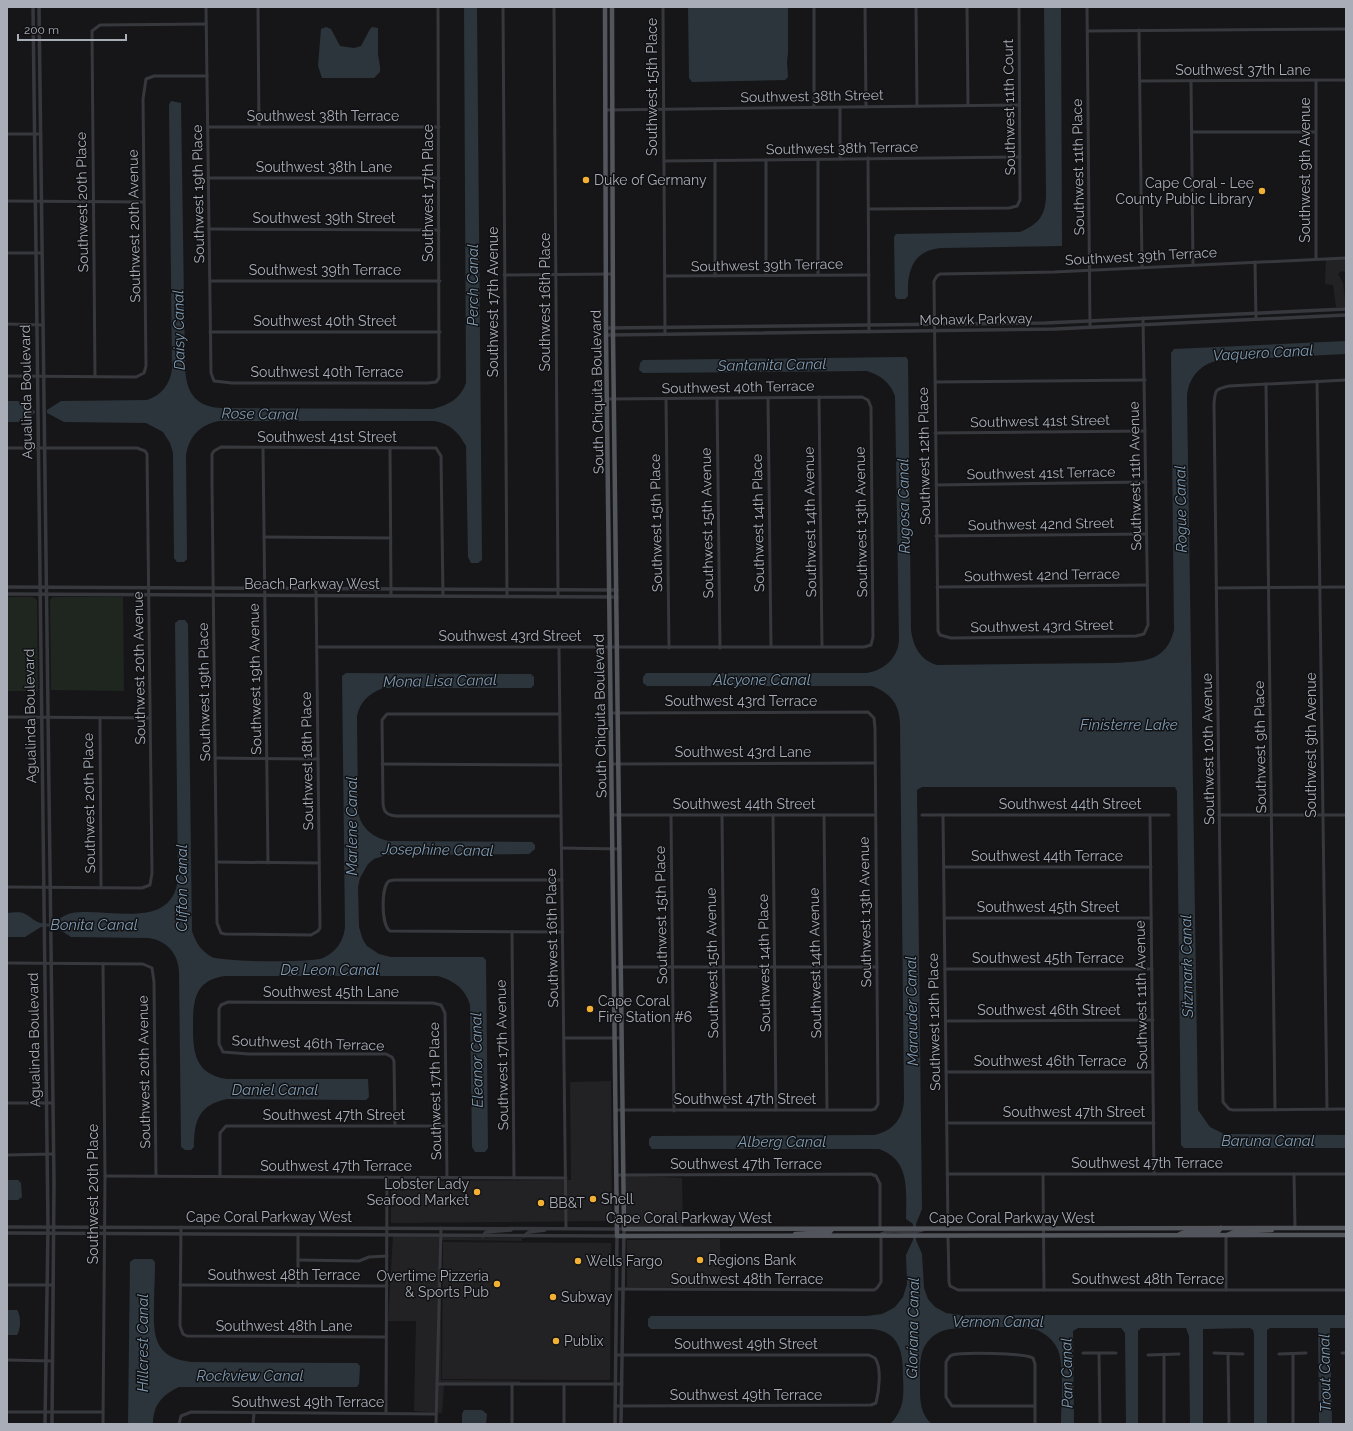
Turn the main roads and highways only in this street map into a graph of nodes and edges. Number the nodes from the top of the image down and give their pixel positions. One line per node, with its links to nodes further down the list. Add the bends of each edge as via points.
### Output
1 (605, 7): 12 (main road, South Chiquita Boulevard, via 606,335)
2 (612, 7): 8 (main road, South Chiquita Boulevard)
3 (1221, 1228): 4 (main road, Cape Coral Parkway West); 7 (main road, Cape Coral Parkway West); 9 (main road, via 1218,1232 1186,1232)
4 (1276, 1228): 5 (main road, Cape Coral Parkway West); 10 (main road, via 1268,1232 1234,1232)
5 (1346, 1228)
6 (743, 1229): 7 (main road, Cape Coral Parkway West); 8 (main road, Cape Coral Parkway West); 13 (main road, via 732,1232 703,1232)
7 (832, 1229): 14 (main road, via 830,1232 801,1232)
8 (624, 1230)
9 (1175, 1235): 10 (main road, Cape Coral Parkway West); 14 (main road, Cape Coral Parkway West)
10 (1226, 1235): 11 (main road, Cape Coral Parkway West)
11 (1346, 1235)
12 (617, 1236): 13 (main road, Cape Coral Parkway West)
13 (698, 1236): 14 (main road, Cape Coral Parkway West)
14 (788, 1236)

